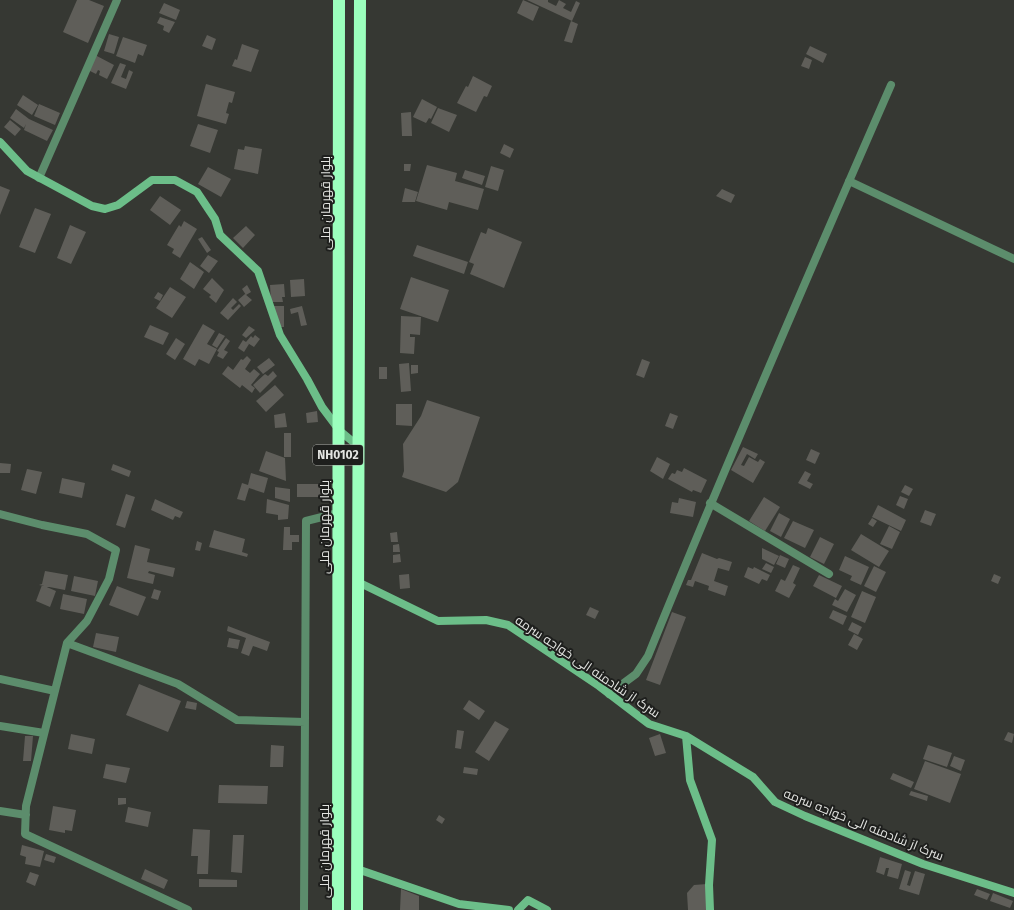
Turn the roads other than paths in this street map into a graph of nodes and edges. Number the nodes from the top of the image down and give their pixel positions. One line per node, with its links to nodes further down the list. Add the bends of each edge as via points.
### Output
1 (117, 0): 6 (street)
2 (339, 0): 9 (highway, بلوار قهرمان ملی / NH0102)
3 (360, 0): 10 (highway, NH0102)
4 (891, 85): 7 (street)
5 (0, 142): 6 (street, via 27,171)
6 (39, 178): 9 (street, via 92,206 105,210 118,205 152,180 175,180 197,192 215,219 220,235 258,271 280,335 322,407)
7 (849, 181): 8 (street); 11 (street, via 733,454)
8 (1014, 259)
9 (340, 431): 10 (street); 12 (highway, بلوار قهرمان ملی / NH0102)
10 (358, 446): 15 (highway, NH0102)
11 (710, 502): 14 (street); 19 (street, via 648,656 636,674)
12 (338, 513): 20 (street, via 306,521); 30 (highway, بلوار قهرمان ملی / NH0102)
13 (0, 514): 16 (street, via 87,534 116,550 108,579 87,621)
14 (829, 574)
15 (358, 582): 19 (street, سرک از شادمنه الی خواجه سرمه, via 438,621 486,620 508,625); 26 (highway, NH0102)
16 (67, 642): 18 (street); 20 (street, via 178,684 237,720)
17 (0, 679): 18 (street)
18 (55, 691): 22 (street)
19 (609, 694): 23 (street, سرک از شادمنه الی خواجه سرمه, via 648,724)
20 (305, 722): 29 (street)
21 (0, 726): 22 (street)
22 (44, 733): 25 (street)
23 (686, 736): 27 (street, سرک از شادمنه الی خواجه سرمه, via 753,777 775,802 789,809 923,864); 35 (street, via 690,780 712,840)
24 (0, 811): 25 (street)
25 (26, 814): 28 (street, via 25,834)
26 (357, 869): 31 (highway, NH0102); 32 (street, via 459,904)
27 (1014, 893)
28 (188, 910)
29 (304, 910)
30 (338, 910)
31 (357, 910)
32 (509, 910)
33 (518, 910): 34 (street, via 528,900)
34 (547, 910)
35 (710, 910)

